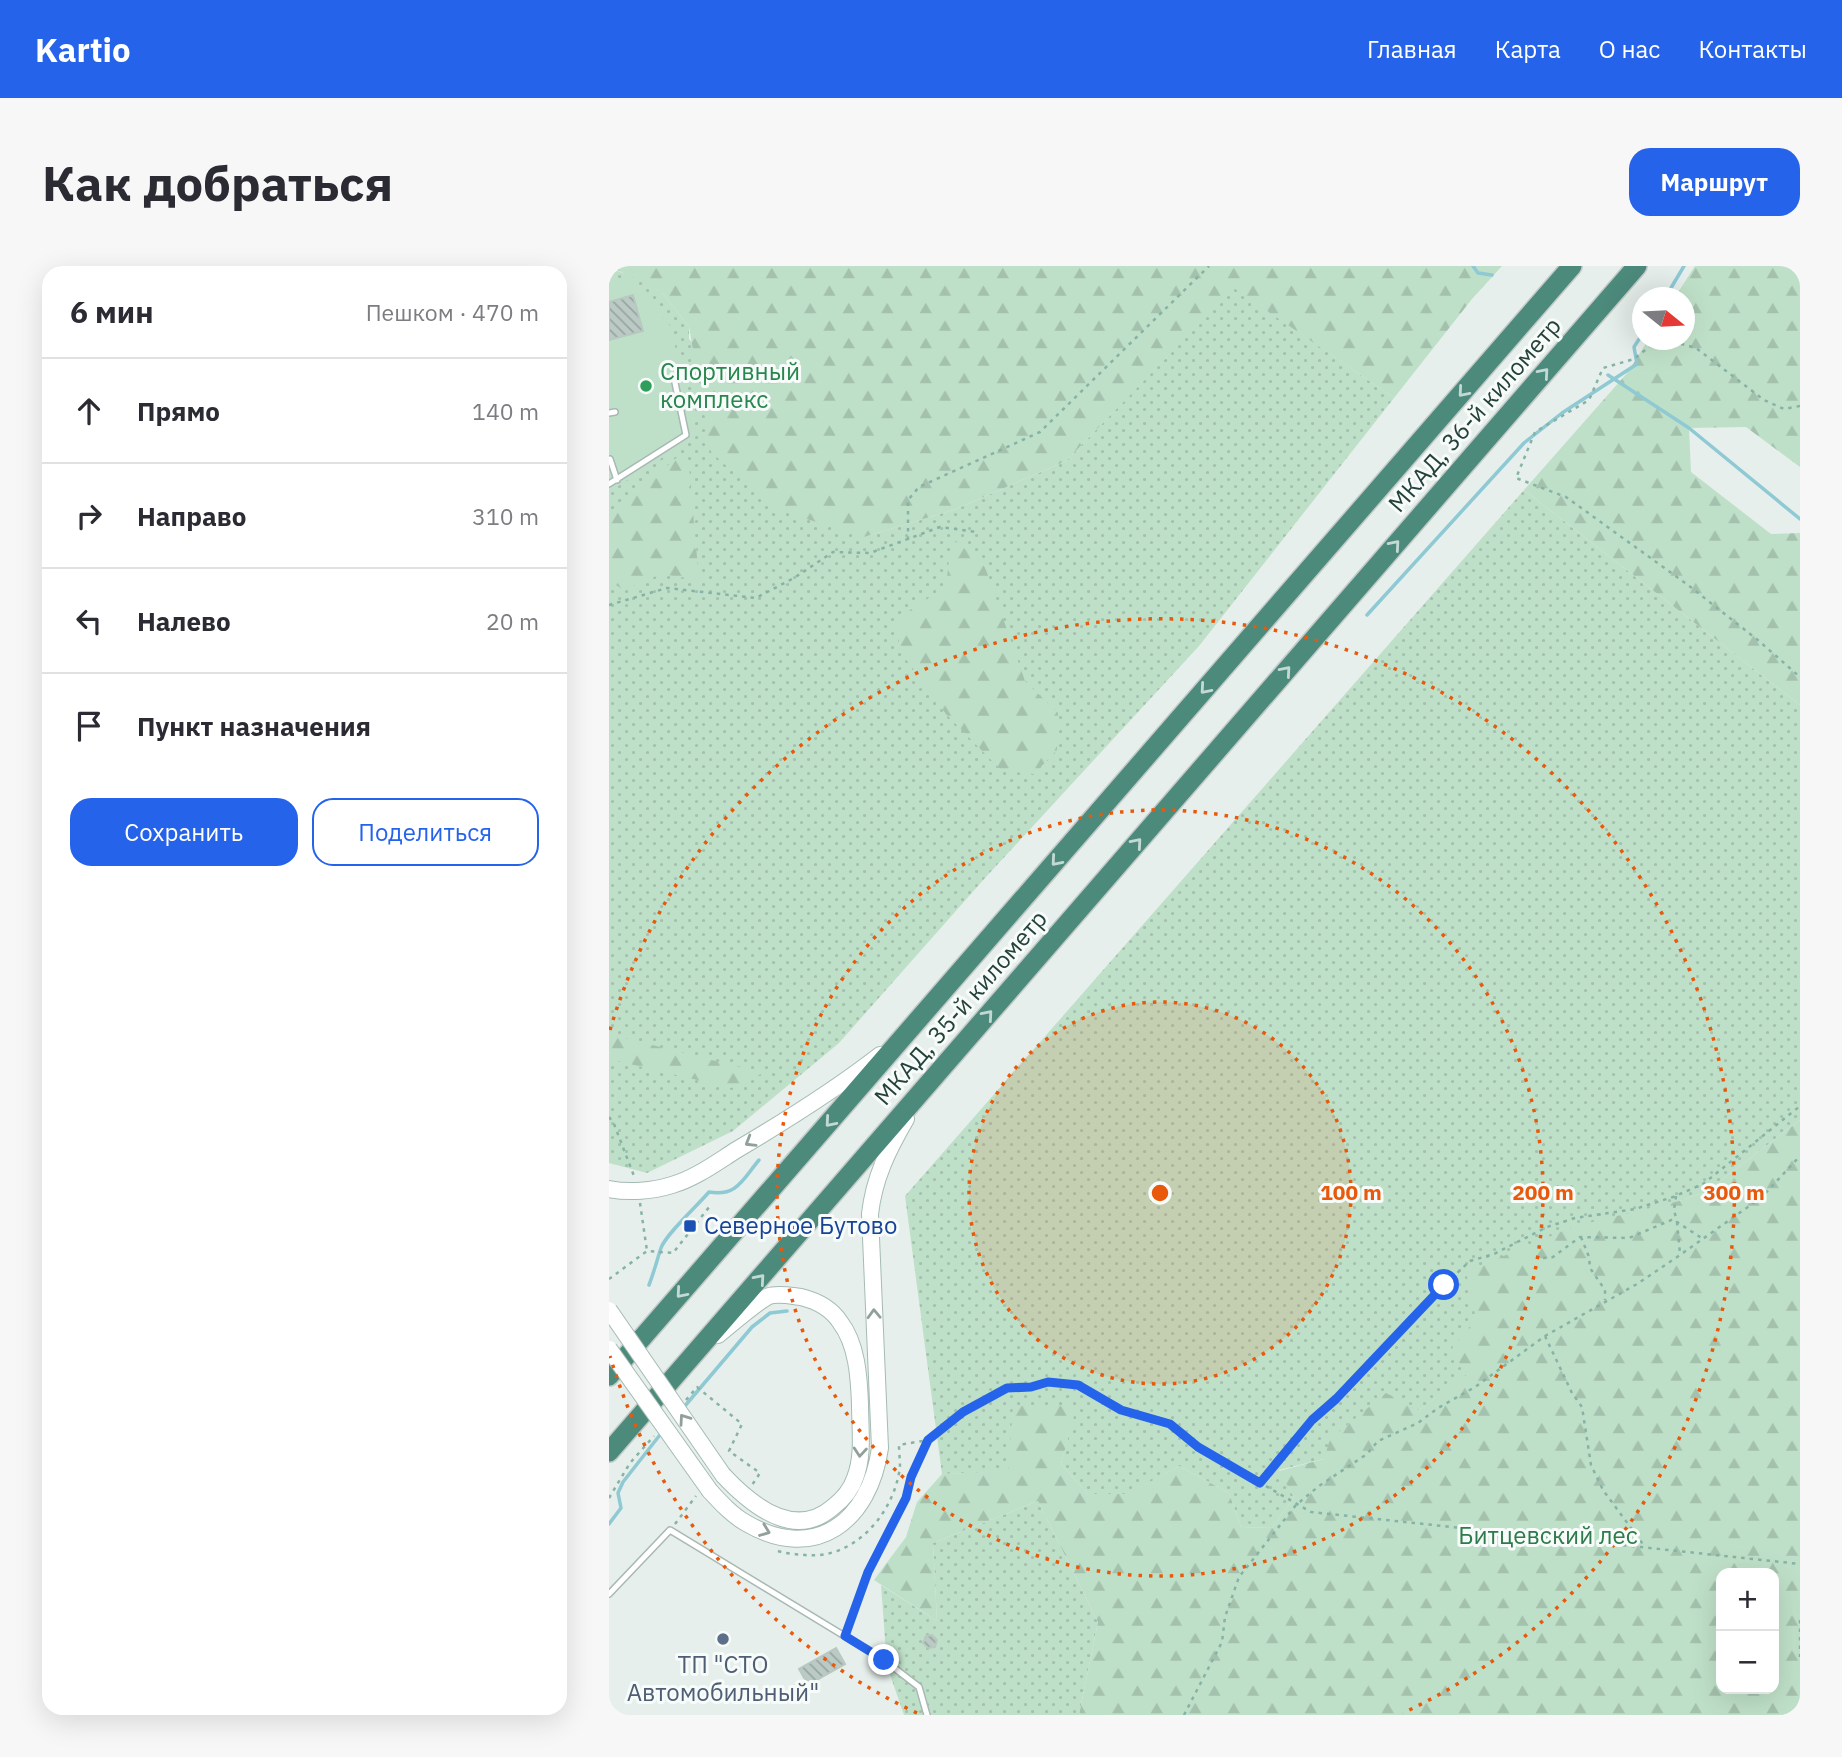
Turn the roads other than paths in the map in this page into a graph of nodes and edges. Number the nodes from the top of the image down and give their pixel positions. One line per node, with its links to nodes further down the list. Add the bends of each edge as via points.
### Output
1 (1572, 266): 7 (highway, МКАД, 36-й километр, one-way to 7)
2 (1637, 266): 8 (highway, МКАД, 36-й километр, one-way to 2)
3 (674, 378): 5 (lane, via 685,435)
4 (610, 459): 5 (lane)
5 (617, 480): 6 (lane)
6 (609, 484)
7 (1314, 563): 9 (highway, МКАД, 35-й километр, one-way to 9)
8 (1351, 597): 10 (highway, МКАД, 35-й километр, one-way to 8)
9 (922, 1014): 11 (main road, one-way to 11, via 846,1082 694,1176 674,1185 638,1191); 15 (highway, МКАД, 35-й километр, one-way to 15)
10 (943, 1066): 13 (main road, one-way to 10, bridge, via 710,1491 731,1513 770,1534 791,1538 832,1531 849,1519 877,1473 880,1448 870,1214 873,1189 906,1118); 14 (highway, МКАД, 35-й километр, one-way to 10)
11 (609, 1189)
12 (609, 1310): 14 (main road, one-way to 12, bridge, via 770,1296 818,1301 841,1322 854,1353 859,1384 861,1453 855,1480 843,1499 807,1521 780,1518 741,1494 723,1475)
13 (609, 1349)
14 (699, 1349): 16 (highway, МКАД, 35-й километр)
15 (609, 1376)
16 (609, 1452)
17 (609, 1594): 18 (lane, via 670,1530 884,1660 919,1687)
18 (927, 1715)

